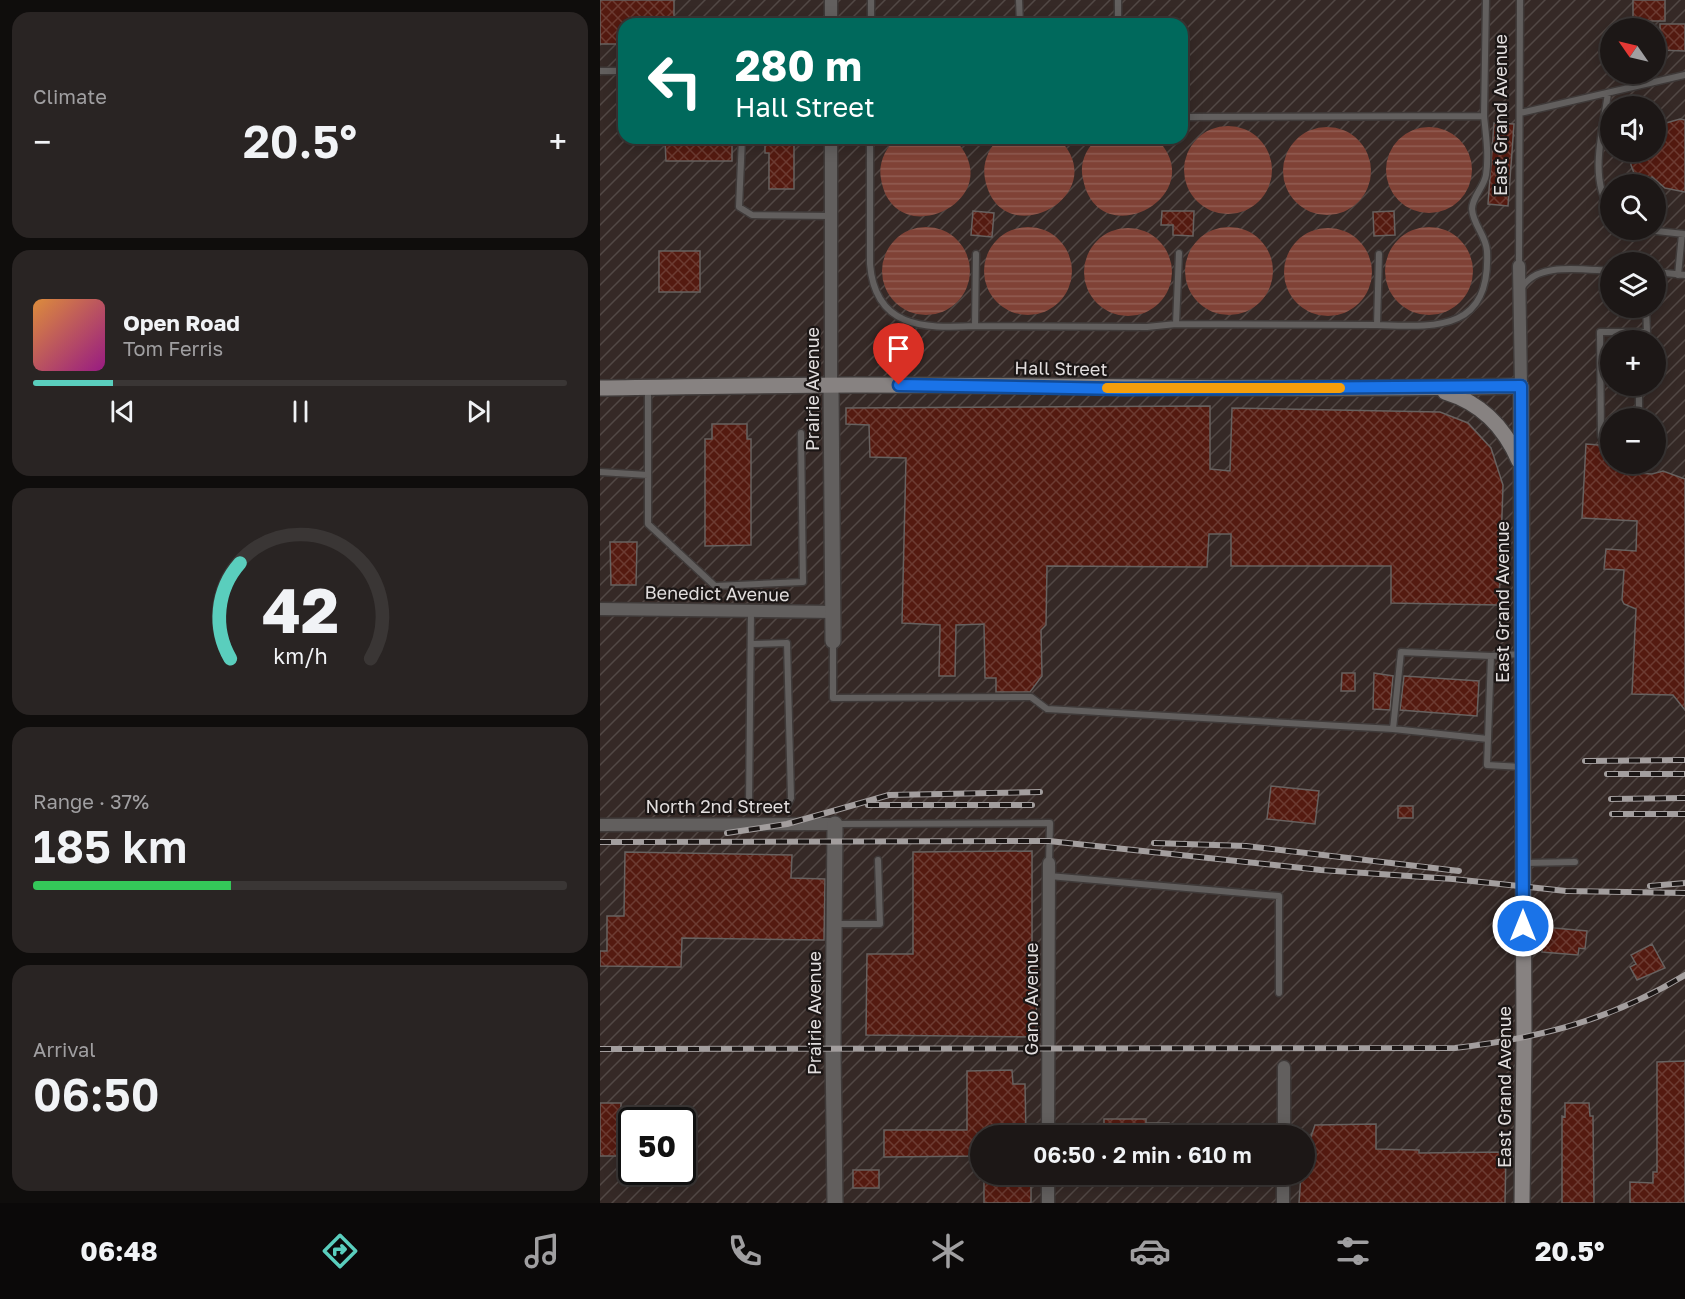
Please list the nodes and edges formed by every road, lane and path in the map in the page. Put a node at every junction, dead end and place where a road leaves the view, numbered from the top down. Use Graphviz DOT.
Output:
graph roads {
  1 [pos="831,0"];
  2 [pos="871,0"];
  3 [pos="1019,0"];
  4 [pos="1118,0"];
  5 [pos="1486,0"];
  6 [pos="1520,0"];
  7 [pos="831,18"];
  8 [pos="870,18"];
  9 [pos="1020,18"];
  10 [pos="1118,18"];
  11 [pos="601,71"];
  12 [pos="618,71"];
  13 [pos="1685,75"];
  14 [pos="1608,93"];
  15 [pos="1520,113"];
  16 [pos="1484,116"];
  17 [pos="1188,117"];
  18 [pos="742,144"];
  19 [pos="831,144"];
  20 [pos="870,144"];
  21 [pos="1600,174"];
  22 [pos="831,216"];
  23 [pos="1666,232"];
  24 [pos="1684,234"];
  25 [pos="1179,253"];
  26 [pos="976,254"];
  27 [pos="1379,254"];
  28 [pos="1519,266"];
  29 [pos="1600,271"];
  30 [pos="1666,273"];
  31 [pos="1682,275"];
  32 [pos="1520,292"];
  33 [pos="1176,324"];
  34 [pos="1377,325"];
  35 [pos="975,326"];
  36 [pos="831,385"];
  37 [pos="1521,386"];
  38 [pos="648,387"];
  39 [pos="600,388"];
  40 [pos="1434,388"];
  41 [pos="801,433"];
  42 [pos="1520,464"];
  43 [pos="600,472"];
  44 [pos="648,475"];
  45 [pos="600,609"];
  46 [pos="751,611"];
  47 [pos="833,612"];
  48 [pos="833,641"];
  49 [pos="752,644"];
  50 [pos="1522,654"];
  51 [pos="1491,656"];
  52 [pos="1393,729"];
  53 [pos="1488,739"];
  54 [pos="1522,767"];
  55 [pos="836,824"];
  56 [pos="600,825"];
  57 [pos="878,860"];
  58 [pos="1524,862"];
  59 [pos="1575,862"];
  60 [pos="1049,869"];
  61 [pos="834,924"];
  62 [pos="1280,993"];
  63 [pos="1284,1067"];
  64 [pos="1048,1125"];
  65 [pos="1284,1125"];
  66 [pos="1048,1185"];
  67 [pos="1283,1185"];
  68 [pos="835,1203"];
  69 [pos="1048,1203"];
  70 [pos="1283,1203"];
  71 [pos="1522,1203"];
  1 -- 7 [label="street"];
  2 -- 8 [label="lane"];
  3 -- 9 [label="lane"];
  4 -- 10 [label="lane"];
  5 -- 16 [label="lane"];
  6 -- 15 [label="lane, East Grand Avenue"];
  11 -- 12 [label="lane"];
  13 -- 14 [label="lane"];
  14 -- 15 [label="lane"];
  14 -- 21 [label="lane"];
  15 -- 28 [label="lane, East Grand Avenue"];
  16 -- 17 [label="lane"];
  16 -- 34 [label="lane"];
  18 -- 22 [label="lane"];
  19 -- 22 [label="street, Prairie Avenue"];
  20 -- 35 [label="lane"];
  22 -- 36 [label="street, Prairie Avenue"];
  23 -- 24 [label="lane"];
  24 -- 31 [label="lane"];
  25 -- 33 [label="lane"];
  26 -- 35 [label="lane"];
  27 -- 34 [label="lane"];
  28 -- 32 [label="street, East Grand Avenue"];
  29 -- 32 [label="lane"];
  30 -- 31 [label="lane"];
  32 -- 37 [label="street, East Grand Avenue"];
  33 -- 34 [label="lane"];
  33 -- 35 [label="lane"];
  36 -- 38 [label="main road, Hall Street"];
  36 -- 40 [label="main road, Hall Street"];
  36 -- 47 [label="street, Prairie Avenue"];
  37 -- 40 [label="main road, Hall Street"];
  37 -- 42 [label="main road, East Grand Avenue"];
  38 -- 39 [label="main road, Hall Street"];
  38 -- 44 [label="lane"];
  40 -- 42 [label="main road"];
  41 -- 44 [label="lane"];
  42 -- 50 [label="main road, East Grand Avenue"];
  43 -- 44 [label="lane"];
  45 -- 46 [label="street, Benedict Avenue"];
  46 -- 47 [label="street, Benedict Avenue"];
  46 -- 49 [label="lane"];
  47 -- 48 [label="street, Prairie Avenue"];
  48 -- 52 [label="lane"];
  49 -- 49 [label="lane"];
  50 -- 51 [label="lane"];
  50 -- 54 [label="main road, East Grand Avenue"];
  51 -- 52 [label="lane"];
  51 -- 53 [label="lane"];
  52 -- 53 [label="lane"];
  53 -- 54 [label="lane"];
  54 -- 58 [label="main road, East Grand Avenue"];
  55 -- 56 [label="street, North 2nd Street"];
  55 -- 60 [label="lane"];
  55 -- 61 [label="street, Prairie Avenue"];
  57 -- 61 [label="lane"];
  58 -- 59 [label="lane"];
  58 -- 71 [label="main road, East Grand Avenue"];
  60 -- 62 [label="lane"];
  60 -- 64 [label="street, Gano Avenue"];
  61 -- 68 [label="street, Prairie Avenue"];
  63 -- 65 [label="street"];
  66 -- 69 [label="street"];
  67 -- 70 [label="street"];
}
